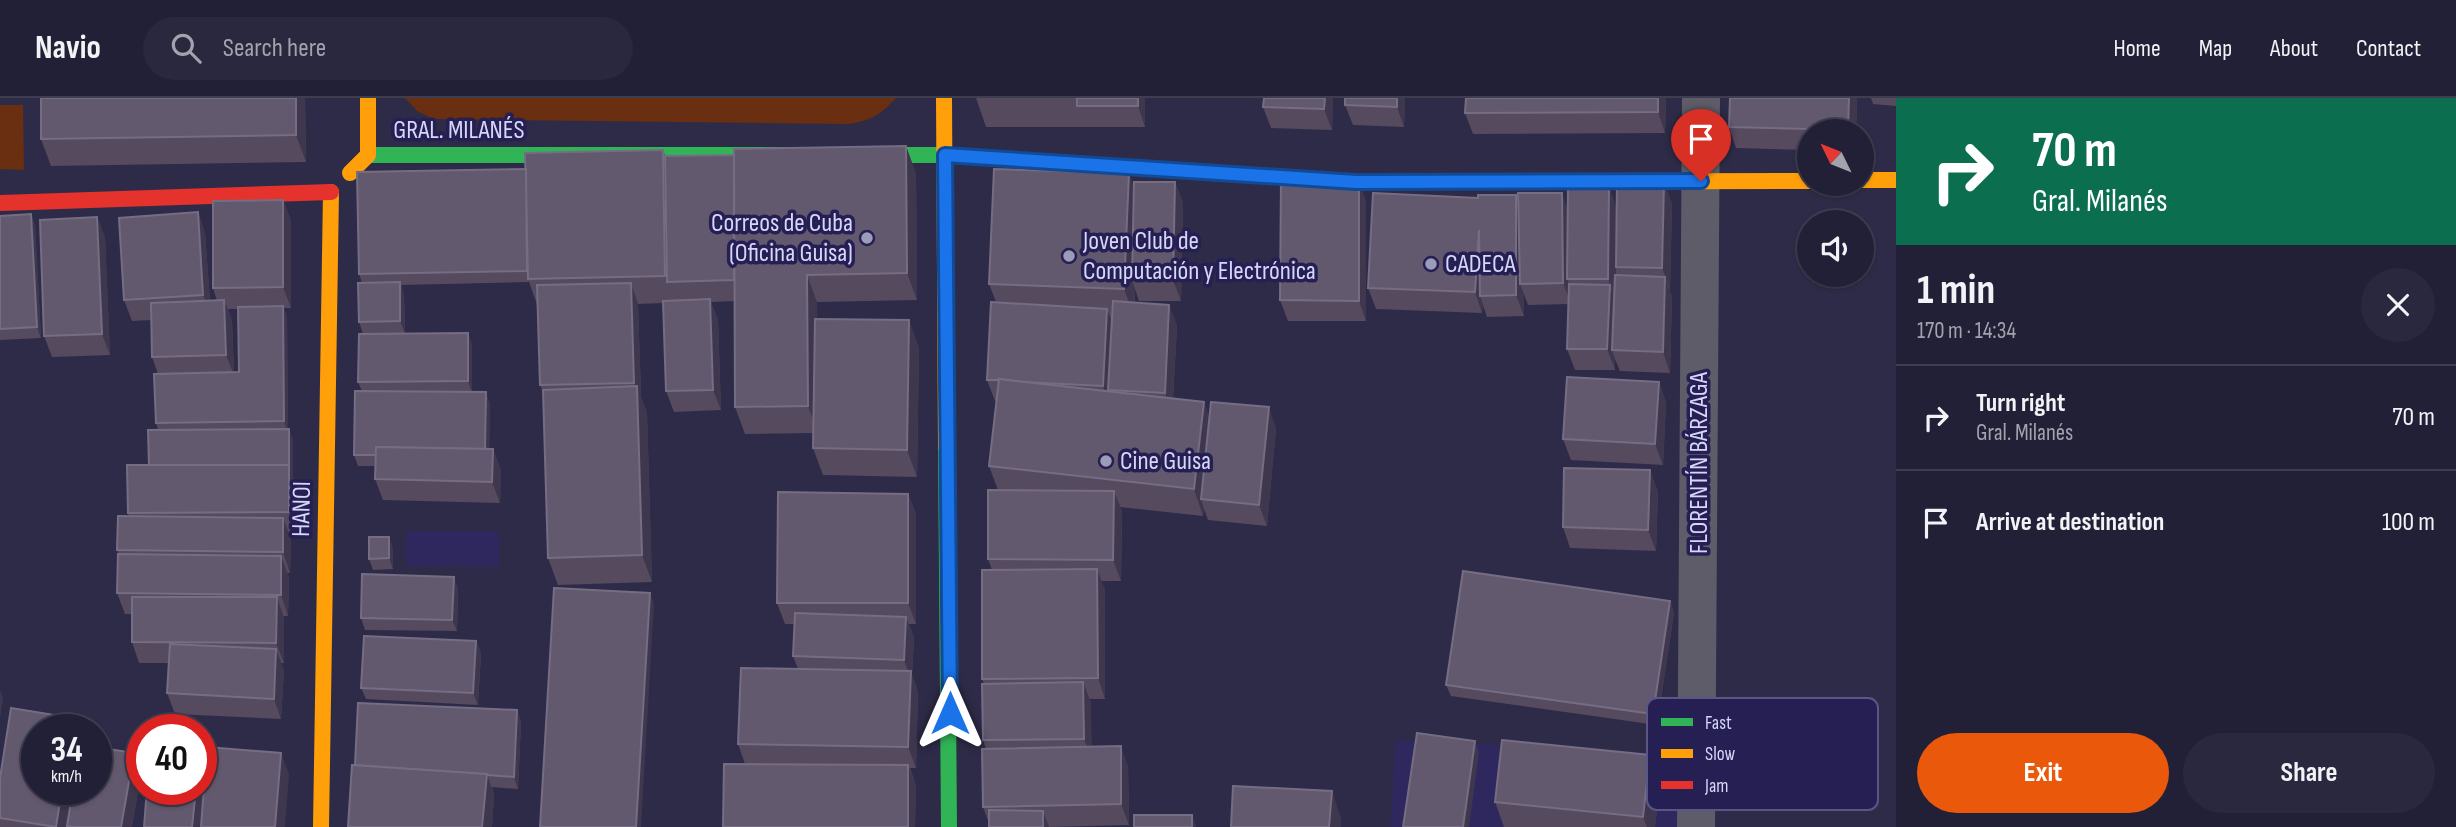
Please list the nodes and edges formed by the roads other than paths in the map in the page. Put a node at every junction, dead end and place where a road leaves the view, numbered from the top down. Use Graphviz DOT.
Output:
graph roads {
  1 [pos="368,98"];
  2 [pos="944,98"];
  3 [pos="1701,98"];
  4 [pos="368,155"];
  5 [pos="806,155"];
  6 [pos="848,155"];
  7 [pos="945,155"];
  8 [pos="1874,180"];
  9 [pos="1896,180"];
  10 [pos="1701,181"];
  11 [pos="1797,181"];
  12 [pos="331,192"];
  13 [pos="0,204"];
  14 [pos="1697,698"];
  15 [pos="321,827"];
  16 [pos="949,827"];
  1 -- 4 [label="street"];
  2 -- 7 [label="street"];
  3 -- 10 [label="street, FLORENTÍN BÁRZAGA"];
  4 -- 5 [label="street, GRAL. MILANÉS"];
  4 -- 12 [label="street"];
  6 -- 7 [label="street"];
  7 -- 10 [label="street"];
  7 -- 16 [label="street"];
  8 -- 9 [label="street"];
  10 -- 11 [label="street"];
  10 -- 14 [label="street, FLORENTÍN BÁRZAGA"];
  12 -- 13 [label="street"];
  12 -- 15 [label="street, HANOI"];
}
